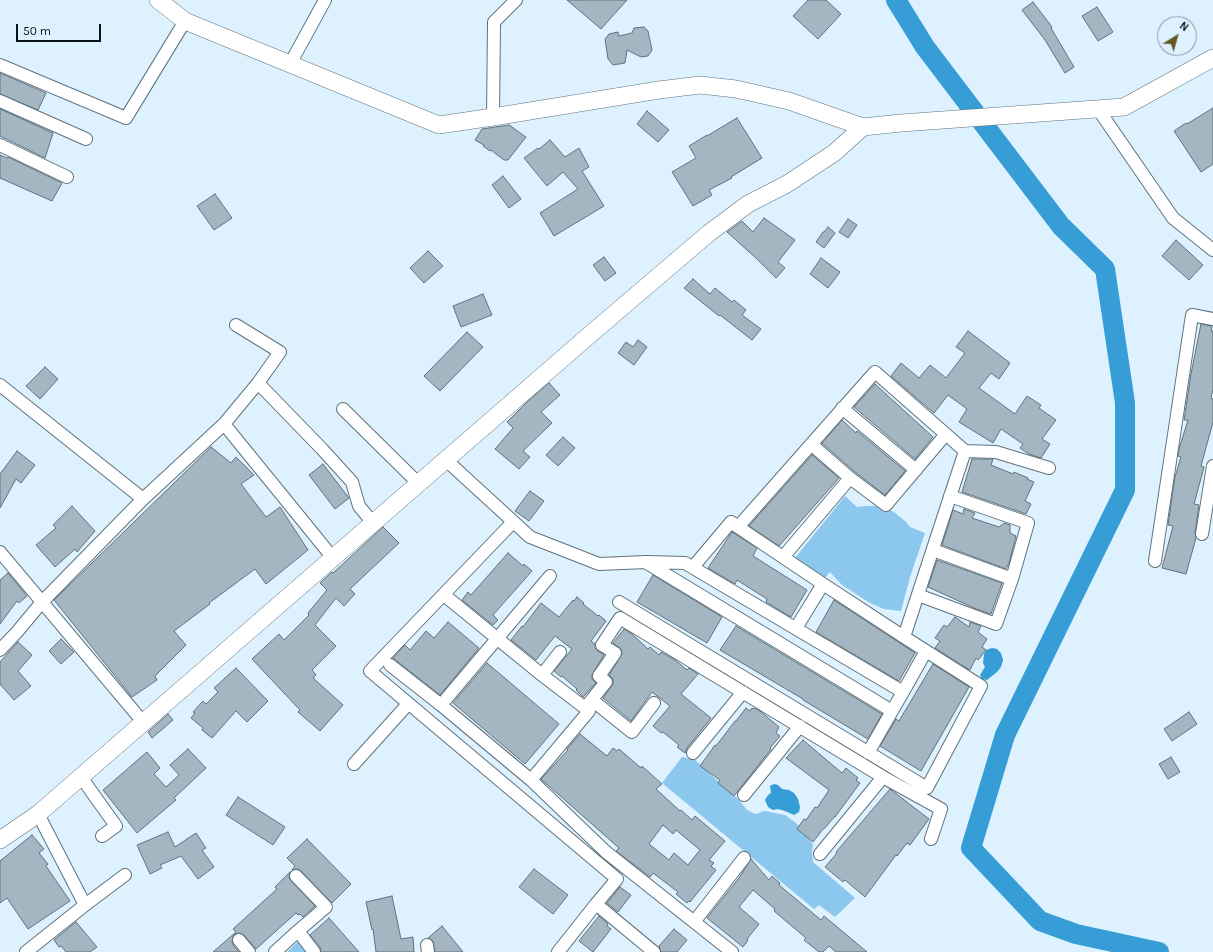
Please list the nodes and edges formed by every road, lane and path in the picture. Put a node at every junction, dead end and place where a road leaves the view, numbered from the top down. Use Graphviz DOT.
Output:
graph roads {
  1 [pos="158,0"];
  2 [pos="325,0"];
  3 [pos="516,0"];
  4 [pos="185,21"];
  5 [pos="1213,58"];
  6 [pos="290,64"];
  7 [pos="0,65"];
  8 [pos="0,101"];
  9 [pos="1098,109"];
  10 [pos="493,117"];
  11 [pos="863,127"];
  12 [pos="86,139"];
  13 [pos="0,145"];
  14 [pos="67,176"];
  15 [pos="1213,250"];
  16 [pos="1213,319"];
  17 [pos="236,324"];
  18 [pos="258,384"];
  19 [pos="0,385"];
  20 [pos="842,408"];
  21 [pos="343,409"];
  22 [pos="224,424"];
  23 [pos="946,434"];
  24 [pos="811,444"];
  25 [pos="965,451"];
  26 [pos="446,460"];
  27 [pos="1213,466"];
  28 [pos="1050,468"];
  29 [pos="916,470"];
  30 [pos="850,478"];
  31 [pos="418,483"];
  32 [pos="950,496"];
  33 [pos="143,499"];
  34 [pos="513,522"];
  35 [pos="373,523"];
  36 [pos="738,527"];
  37 [pos="1202,534"];
  38 [pos="933,550"];
  39 [pos="0,552"];
  40 [pos="783,557"];
  41 [pos="332,558"];
  42 [pos="1155,561"];
  43 [pos="646,562"];
  44 [pos="693,567"];
  45 [pos="550,576"];
  46 [pos="1012,579"];
  47 [pos="823,584"];
  48 [pos="444,595"];
  49 [pos="918,595"];
  50 [pos="42,602"];
  51 [pos="619,602"];
  52 [pos="796,628"];
  53 [pos="904,637"];
  54 [pos="498,638"];
  55 [pos="0,650"];
  56 [pos="560,652"];
  57 [pos="926,652"];
  58 [pos="390,665"];
  59 [pos="542,675"];
  60 [pos="743,692"];
  61 [pos="903,692"];
  62 [pos="654,703"];
  63 [pos="408,704"];
  64 [pos="589,704"];
  65 [pos="441,705"];
  66 [pos="892,711"];
  67 [pos="143,722"];
  68 [pos="800,726"];
  69 [pos="693,752"];
  70 [pos="868,753"];
  71 [pos="354,764"];
  72 [pos="883,776"];
  73 [pos="81,777"];
  74 [pos="531,780"];
  75 [pos="744,795"];
  76 [pos="38,814"];
  77 [pos="102,836"];
  78 [pos="931,839"];
  79 [pos="0,840"];
  80 [pos="820,854"];
  81 [pos="744,858"];
  82 [pos="125,875"];
  83 [pos="296,876"];
  84 [pos="596,904"];
  85 [pos="85,905"];
  86 [pos="694,922"];
  87 [pos="298,931"];
  88 [pos="239,940"];
  89 [pos="26,952"];
  90 [pos="249,952"];
  91 [pos="275,952"];
  92 [pos="314,952"];
  93 [pos="558,952"];
  94 [pos="654,952"];
  95 [pos="732,952"];
  1 -- 4 [label="main road"];
  2 -- 6 [label="street"];
  3 -- 10 [label="street"];
  4 -- 6 [label="main road"];
  4 -- 7 [label="street"];
  5 -- 9 [label="main road"];
  6 -- 10 [label="main road"];
  8 -- 12 [label="street"];
  9 -- 11 [label="main road"];
  9 -- 15 [label="street"];
  10 -- 11 [label="main road"];
  11 -- 26 [label="main road"];
  13 -- 14 [label="street"];
  16 -- 42 [label="street"];
  17 -- 18 [label="street"];
  18 -- 22 [label="street"];
  18 -- 35 [label="street"];
  19 -- 33 [label="street"];
  20 -- 23 [label="street"];
  20 -- 24 [label="street"];
  20 -- 29 [label="street"];
  21 -- 31 [label="street"];
  22 -- 33 [label="street"];
  22 -- 41 [label="street"];
  23 -- 25 [label="street"];
  23 -- 29 [label="street"];
  24 -- 30 [label="street"];
  24 -- 36 [label="street"];
  25 -- 28 [label="street"];
  25 -- 32 [label="street"];
  26 -- 31 [label="main road"];
  26 -- 34 [label="street"];
  27 -- 37 [label="street"];
  29 -- 30 [label="street"];
  30 -- 40 [label="street"];
  31 -- 35 [label="main road"];
  32 -- 38 [label="street"];
  32 -- 46 [label="street"];
  33 -- 50 [label="street"];
  34 -- 43 [label="street"];
  34 -- 48 [label="street"];
  35 -- 41 [label="main road"];
  36 -- 40 [label="street"];
  36 -- 44 [label="street"];
  38 -- 46 [label="street"];
  38 -- 49 [label="street"];
  39 -- 50 [label="street"];
  40 -- 47 [label="street"];
  41 -- 67 [label="main road"];
  43 -- 44 [label="street"];
  43 -- 66 [label="street"];
  44 -- 52 [label="street"];
  45 -- 54 [label="street"];
  46 -- 49 [label="street"];
  47 -- 52 [label="street"];
  47 -- 53 [label="street"];
  48 -- 54 [label="street"];
  48 -- 63 [label="street"];
  49 -- 53 [label="street"];
  50 -- 55 [label="street"];
  50 -- 67 [label="street"];
  51 -- 70 [label="street"];
  52 -- 61 [label="street"];
  53 -- 57 [label="street"];
  54 -- 59 [label="street"];
  54 -- 65 [label="street"];
  56 -- 59 [label="street"];
  57 -- 61 [label="street"];
  57 -- 70 [label="street"];
  58 -- 65 [label="street"];
  59 -- 64 [label="street"];
  60 -- 64 [label="street"];
  60 -- 68 [label="street"];
  60 -- 69 [label="street"];
  61 -- 66 [label="street"];
  62 -- 64 [label="street"];
  63 -- 71 [label="street"];
  63 -- 84 [label="street"];
  64 -- 74 [label="street"];
  65 -- 74 [label="street"];
  66 -- 70 [label="street"];
  67 -- 73 [label="main road"];
  68 -- 72 [label="street"];
  68 -- 75 [label="street"];
  72 -- 78 [label="street"];
  72 -- 80 [label="street"];
  73 -- 76 [label="main road"];
  73 -- 77 [label="street"];
  74 -- 86 [label="street"];
  76 -- 79 [label="main road"];
  76 -- 85 [label="street"];
  81 -- 86 [label="street"];
  82 -- 85 [label="street"];
  83 -- 87 [label="street"];
  84 -- 93 [label="street"];
  84 -- 94 [label="street"];
  85 -- 89 [label="street"];
  86 -- 95 [label="street"];
  87 -- 91 [label="street"];
  87 -- 92 [label="street"];
  88 -- 90 [label="street"];
}
